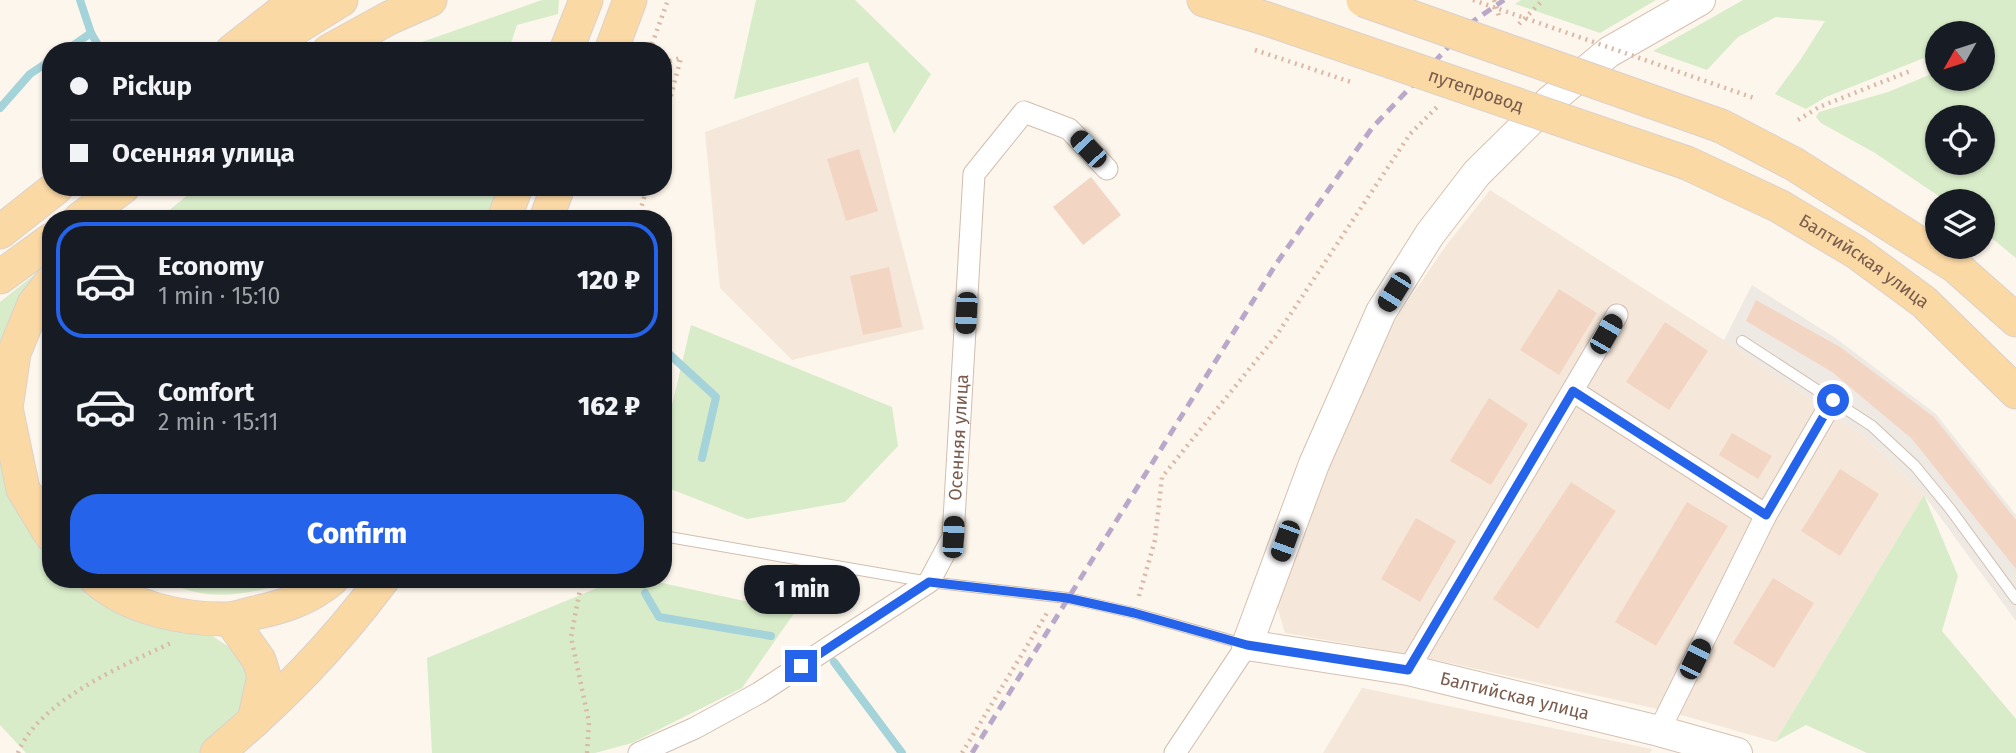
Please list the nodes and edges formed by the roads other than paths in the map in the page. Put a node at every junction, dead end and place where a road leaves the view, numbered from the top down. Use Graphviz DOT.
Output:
graph roads {
  1 [pos="297,0"];
  2 [pos="341,0"];
  3 [pos="430,0"];
  4 [pos="586,0"];
  5 [pos="630,0"];
  6 [pos="1204,0"];
  7 [pos="1363,0"];
  8 [pos="1700,0"];
  9 [pos="243,42"];
  10 [pos="273,42"];
  11 [pos="345,42"];
  12 [pos="570,42"];
  13 [pos="614,42"];
  14 [pos="1687,163"];
  15 [pos="1107,169"];
  16 [pos="46,196"];
  17 [pos="111,196"];
  18 [pos="126,196"];
  19 [pos="92,210"];
  20 [pos="113,210"];
  21 [pos="0,232"];
  22 [pos="42,247"];
  23 [pos="0,277"];
  24 [pos="42,294"];
  25 [pos="1617,315"];
  26 [pos="2016,320"];
  27 [pos="1742,341"];
  28 [pos="1573,391"];
  29 [pos="2016,392"];
  30 [pos="1833,400"];
  31 [pos="1766,515"];
  32 [pos="42,520"];
  33 [pos="672,538"];
  34 [pos="929,582"];
  35 [pos="108,588"];
  36 [pos="322,588"];
  37 [pos="376,588"];
  38 [pos="2016,599"];
  39 [pos="230,619"];
  40 [pos="1247,645"];
  41 [pos="1408,670"];
  42 [pos="254,722"];
  43 [pos="1659,731"];
  44 [pos="1733,752"];
  45 [pos="217,753"];
  46 [pos="639,753"];
  47 [pos="1175,753"];
  1 -- 9 [label="main road"];
  2 -- 10 [label="main road"];
  3 -- 11 [label="main road"];
  4 -- 12 [label="main road"];
  5 -- 13 [label="main road"];
  6 -- 14 [label="main road, путепровод, bridge"];
  7 -- 26 [label="main road, bridge"];
  8 -- 40 [label="street"];
  14 -- 29 [label="main road, Балтийская улица"];
  15 -- 34 [label="street, Осенняя улица"];
  16 -- 21 [label="main road"];
  17 -- 19 [label="main road"];
  18 -- 20 [label="main road"];
  22 -- 23 [label="main road"];
  24 -- 32 [label="main road"];
  25 -- 28 [label="street"];
  27 -- 30 [label="lane"];
  28 -- 31 [label="street"];
  28 -- 41 [label="street"];
  30 -- 31 [label="street"];
  30 -- 38 [label="lane"];
  31 -- 43 [label="street"];
  33 -- 34 [label="lane"];
  34 -- 40 [label="lane"];
  34 -- 46 [label="street, Осенняя улица"];
  35 -- 39 [label="main road"];
  36 -- 39 [label="main road"];
  37 -- 42 [label="main road"];
  39 -- 42 [label="main road"];
  40 -- 41 [label="street, Балтийская улица"];
  40 -- 47 [label="street"];
  41 -- 43 [label="street, Балтийская улица"];
  42 -- 45 [label="main road"];
  43 -- 44 [label="street, Балтийская улица"];
}
